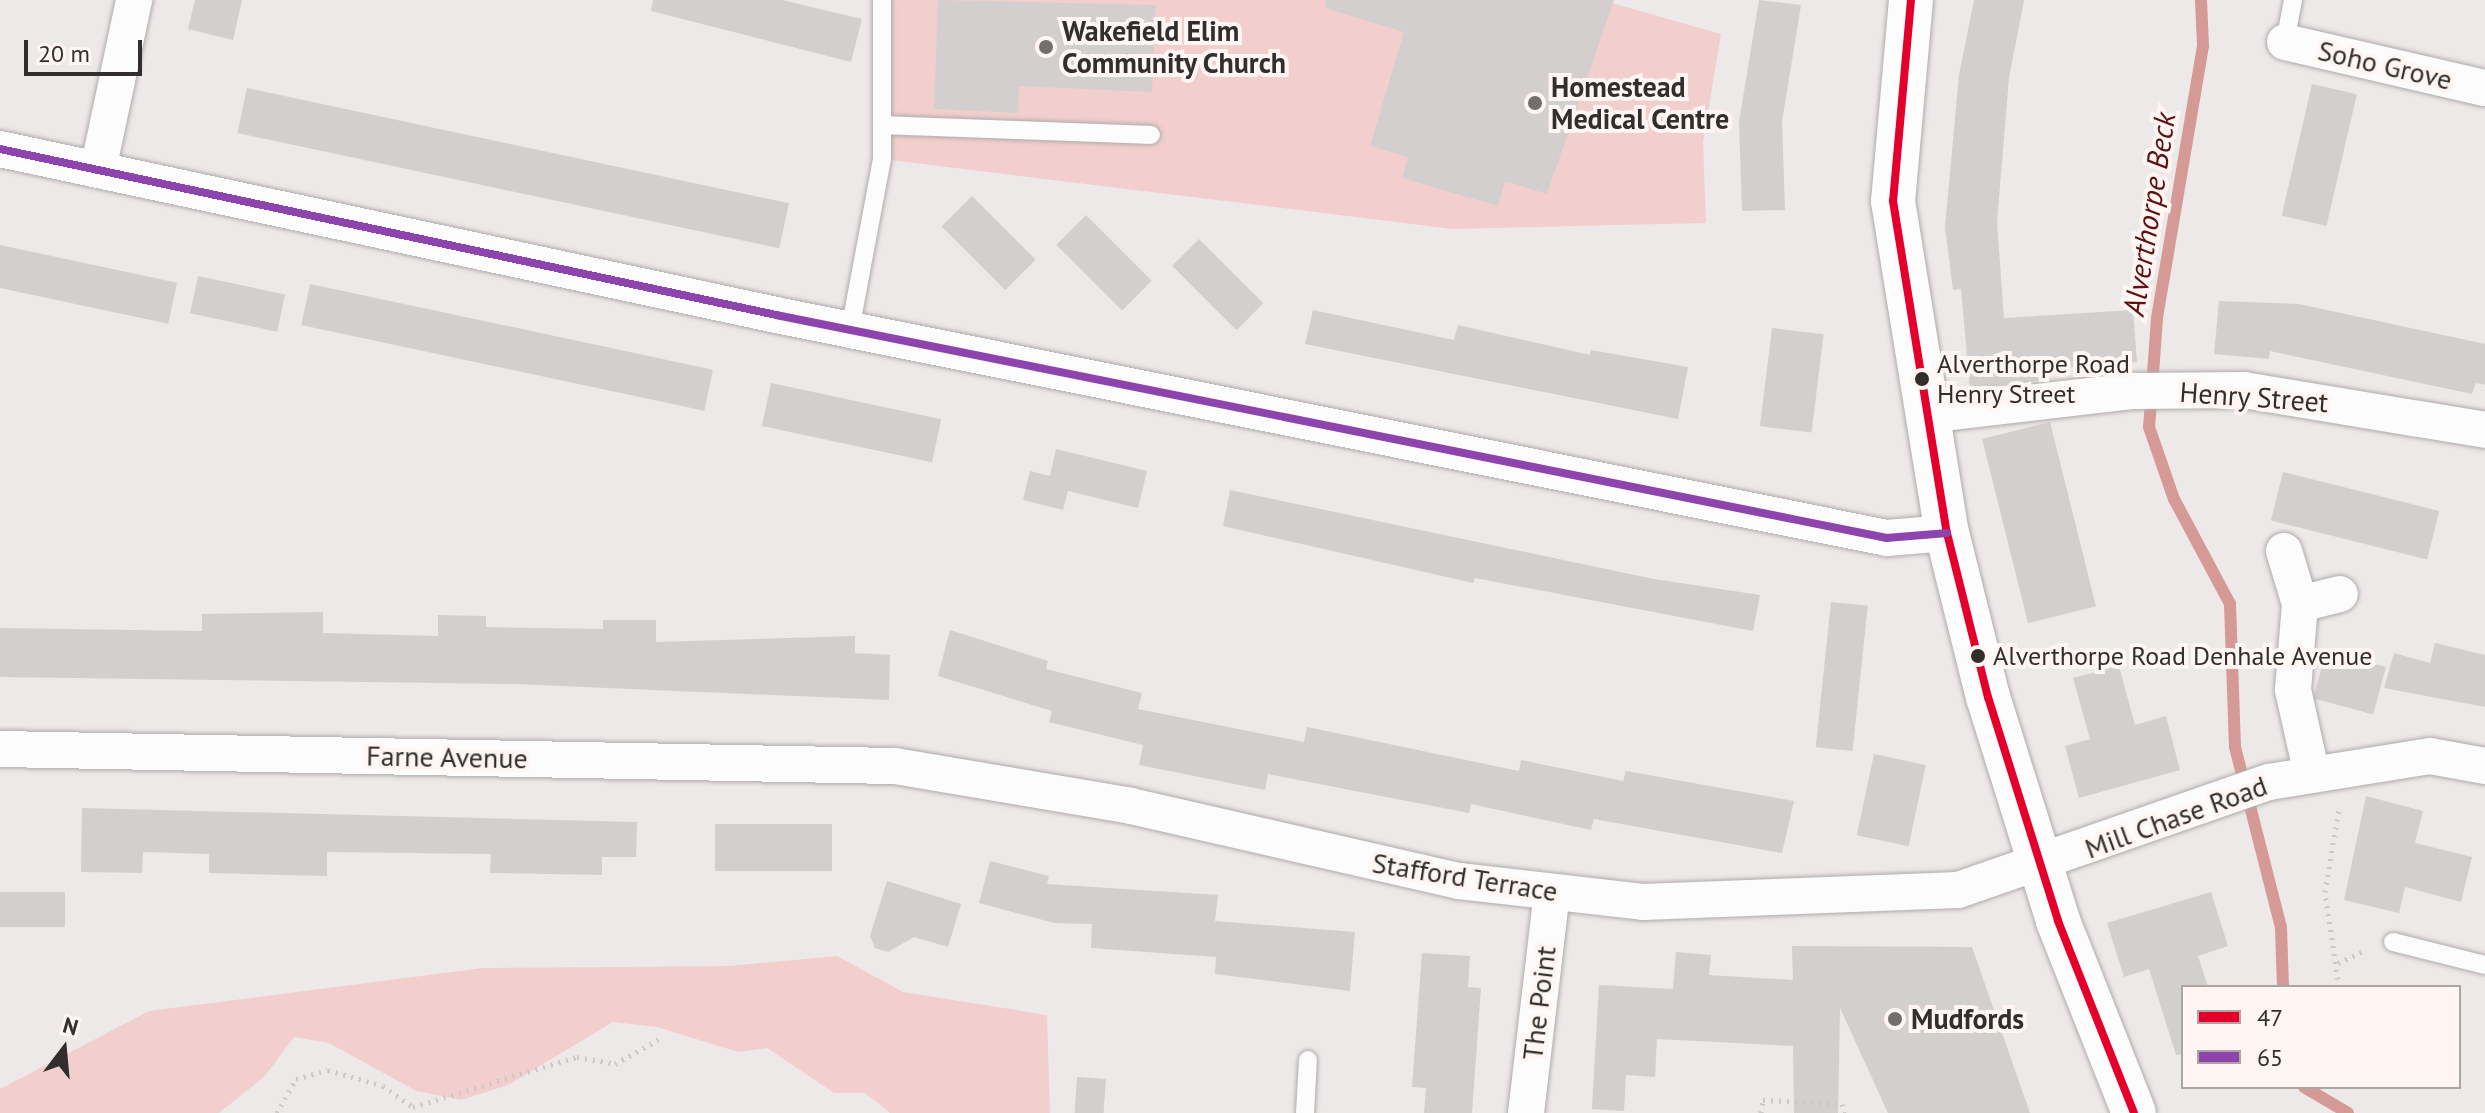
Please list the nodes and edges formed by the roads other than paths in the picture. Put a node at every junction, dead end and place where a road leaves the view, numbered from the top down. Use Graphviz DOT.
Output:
graph roads {
  1 [pos="134,0"];
  2 [pos="882,0"];
  3 [pos="1911,0"];
  4 [pos="2293,0"];
  5 [pos="2285,42"];
  6 [pos="2485,88"];
  7 [pos="882,125"];
  8 [pos="1151,135"];
  9 [pos="0,149"];
  10 [pos="98,170"];
  11 [pos="850,330"];
  12 [pos="1925,415"];
  13 [pos="2485,430"];
  14 [pos="1947,533"];
  15 [pos="2284,551"];
  16 [pos="2340,594"];
  17 [pos="2300,604"];
  18 [pos="0,749"];
  19 [pos="895,766"];
  20 [pos="2485,766"];
  21 [pos="2312,775"];
  22 [pos="2041,866"];
  23 [pos="1552,893"];
  24 [pos="2393,942"];
  25 [pos="2485,965"];
  26 [pos="1308,1060"];
  27 [pos="1305,1113"];
  28 [pos="1526,1113"];
  29 [pos="2134,1113"];
  1 -- 10 [label="street"];
  2 -- 7 [label="lane"];
  3 -- 12 [label="street"];
  4 -- 5 [label="lane"];
  5 -- 6 [label="street, Soho Grove"];
  7 -- 8 [label="lane"];
  7 -- 11 [label="lane"];
  9 -- 10 [label="street"];
  10 -- 11 [label="street"];
  11 -- 14 [label="street"];
  12 -- 13 [label="street, Henry Street"];
  12 -- 14 [label="street"];
  14 -- 22 [label="street"];
  15 -- 17 [label="street"];
  16 -- 17 [label="street"];
  17 -- 21 [label="street"];
  18 -- 19 [label="street, Farne Avenue"];
  19 -- 23 [label="street, Stafford Terrace"];
  20 -- 21 [label="street, Mill Chase Road"];
  21 -- 22 [label="street, Mill Chase Road"];
  22 -- 23 [label="street, Stafford Terrace"];
  22 -- 29 [label="street"];
  23 -- 28 [label="street, The Point"];
  24 -- 25 [label="lane"];
  26 -- 27 [label="lane"];
}
